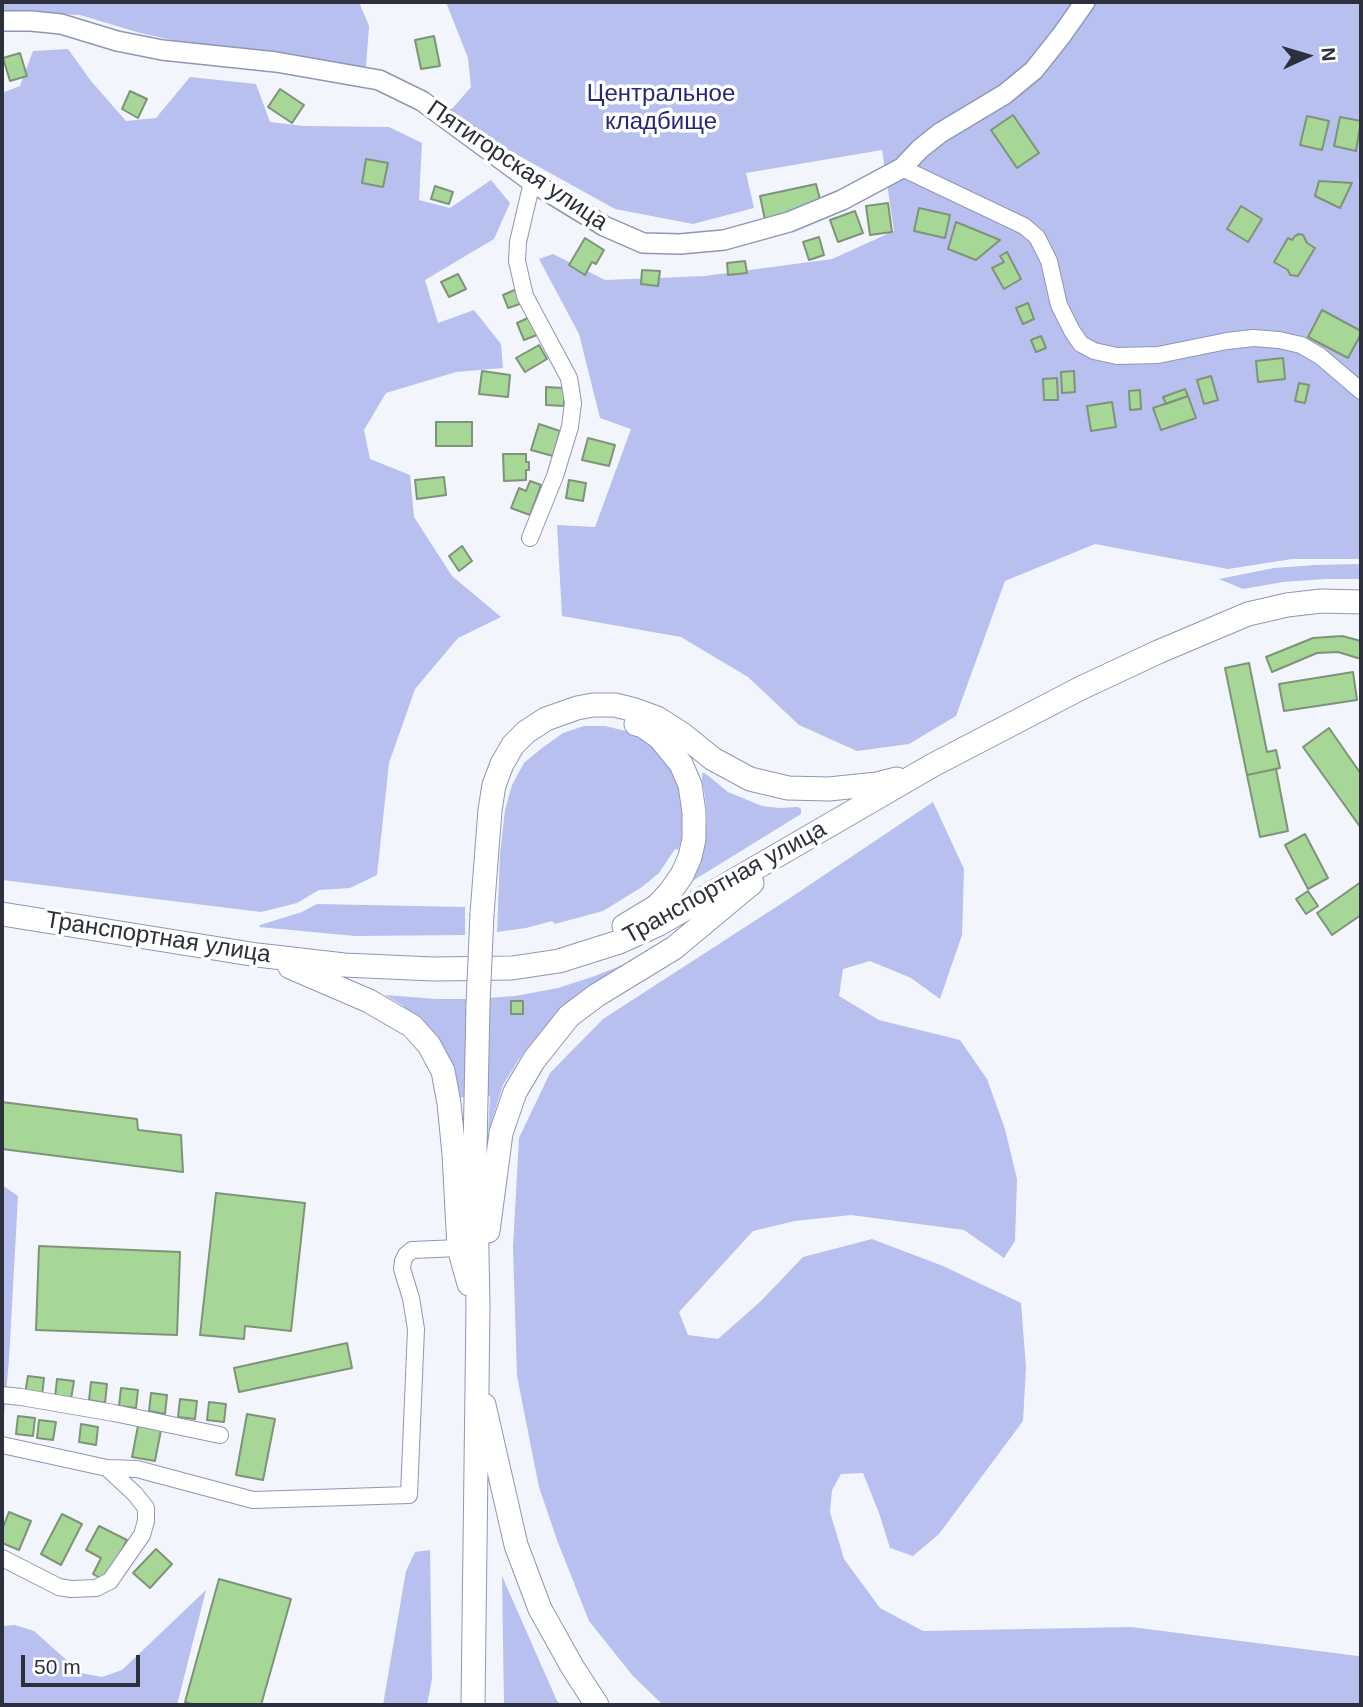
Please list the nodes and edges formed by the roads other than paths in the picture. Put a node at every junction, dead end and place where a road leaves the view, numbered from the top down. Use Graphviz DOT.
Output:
graph roads {
  1 [pos="1085,2"];
  2 [pos="2,21"];
  3 [pos="902,168"];
  4 [pos="532,182"];
  5 [pos="1361,391"];
  6 [pos="530,538"];
  7 [pos="1361,602"];
  8 [pos="546,719"];
  9 [pos="917,774"];
  10 [pos="802,842"];
  11 [pos="2,914"];
  12 [pos="257,955"];
  13 [pos="559,961"];
  14 [pos="459,1248"];
  15 [pos="478,1307"];
  16 [pos="476,1375"];
  17 [pos="2,1395"];
  18 [pos="220,1435"];
  19 [pos="2,1445"];
  20 [pos="107,1468"];
  21 [pos="2,1558"];
  22 [pos="473,1705"];
  23 [pos="597,1705"];
  1 -- 3 [label="street, Пятигорская улица"];
  2 -- 4 [label="street, Пятигорская улица"];
  3 -- 4 [label="street, Пятигорская улица"];
  3 -- 5 [label="street"];
  4 -- 6 [label="street"];
  7 -- 9 [label="main road, Транспортная улица"];
  8 -- 9 [label="main road"];
  8 -- 13 [label="main road"];
  8 -- 15 [label="main road, bridge"];
  9 -- 10 [label="main road, Транспортная улица"];
  10 -- 13 [label="main road, Транспортная улица"];
  10 -- 15 [label="main road"];
  11 -- 12 [label="main road, Транспортная улица"];
  12 -- 13 [label="main road, Транспортная улица"];
  12 -- 14 [label="main road"];
  14 -- 15 [label="main road"];
  14 -- 20 [label="street"];
  15 -- 16 [label="main road"];
  16 -- 22 [label="main road"];
  16 -- 23 [label="main road"];
  17 -- 18 [label="street"];
  19 -- 20 [label="street"];
  20 -- 21 [label="street"];
}
